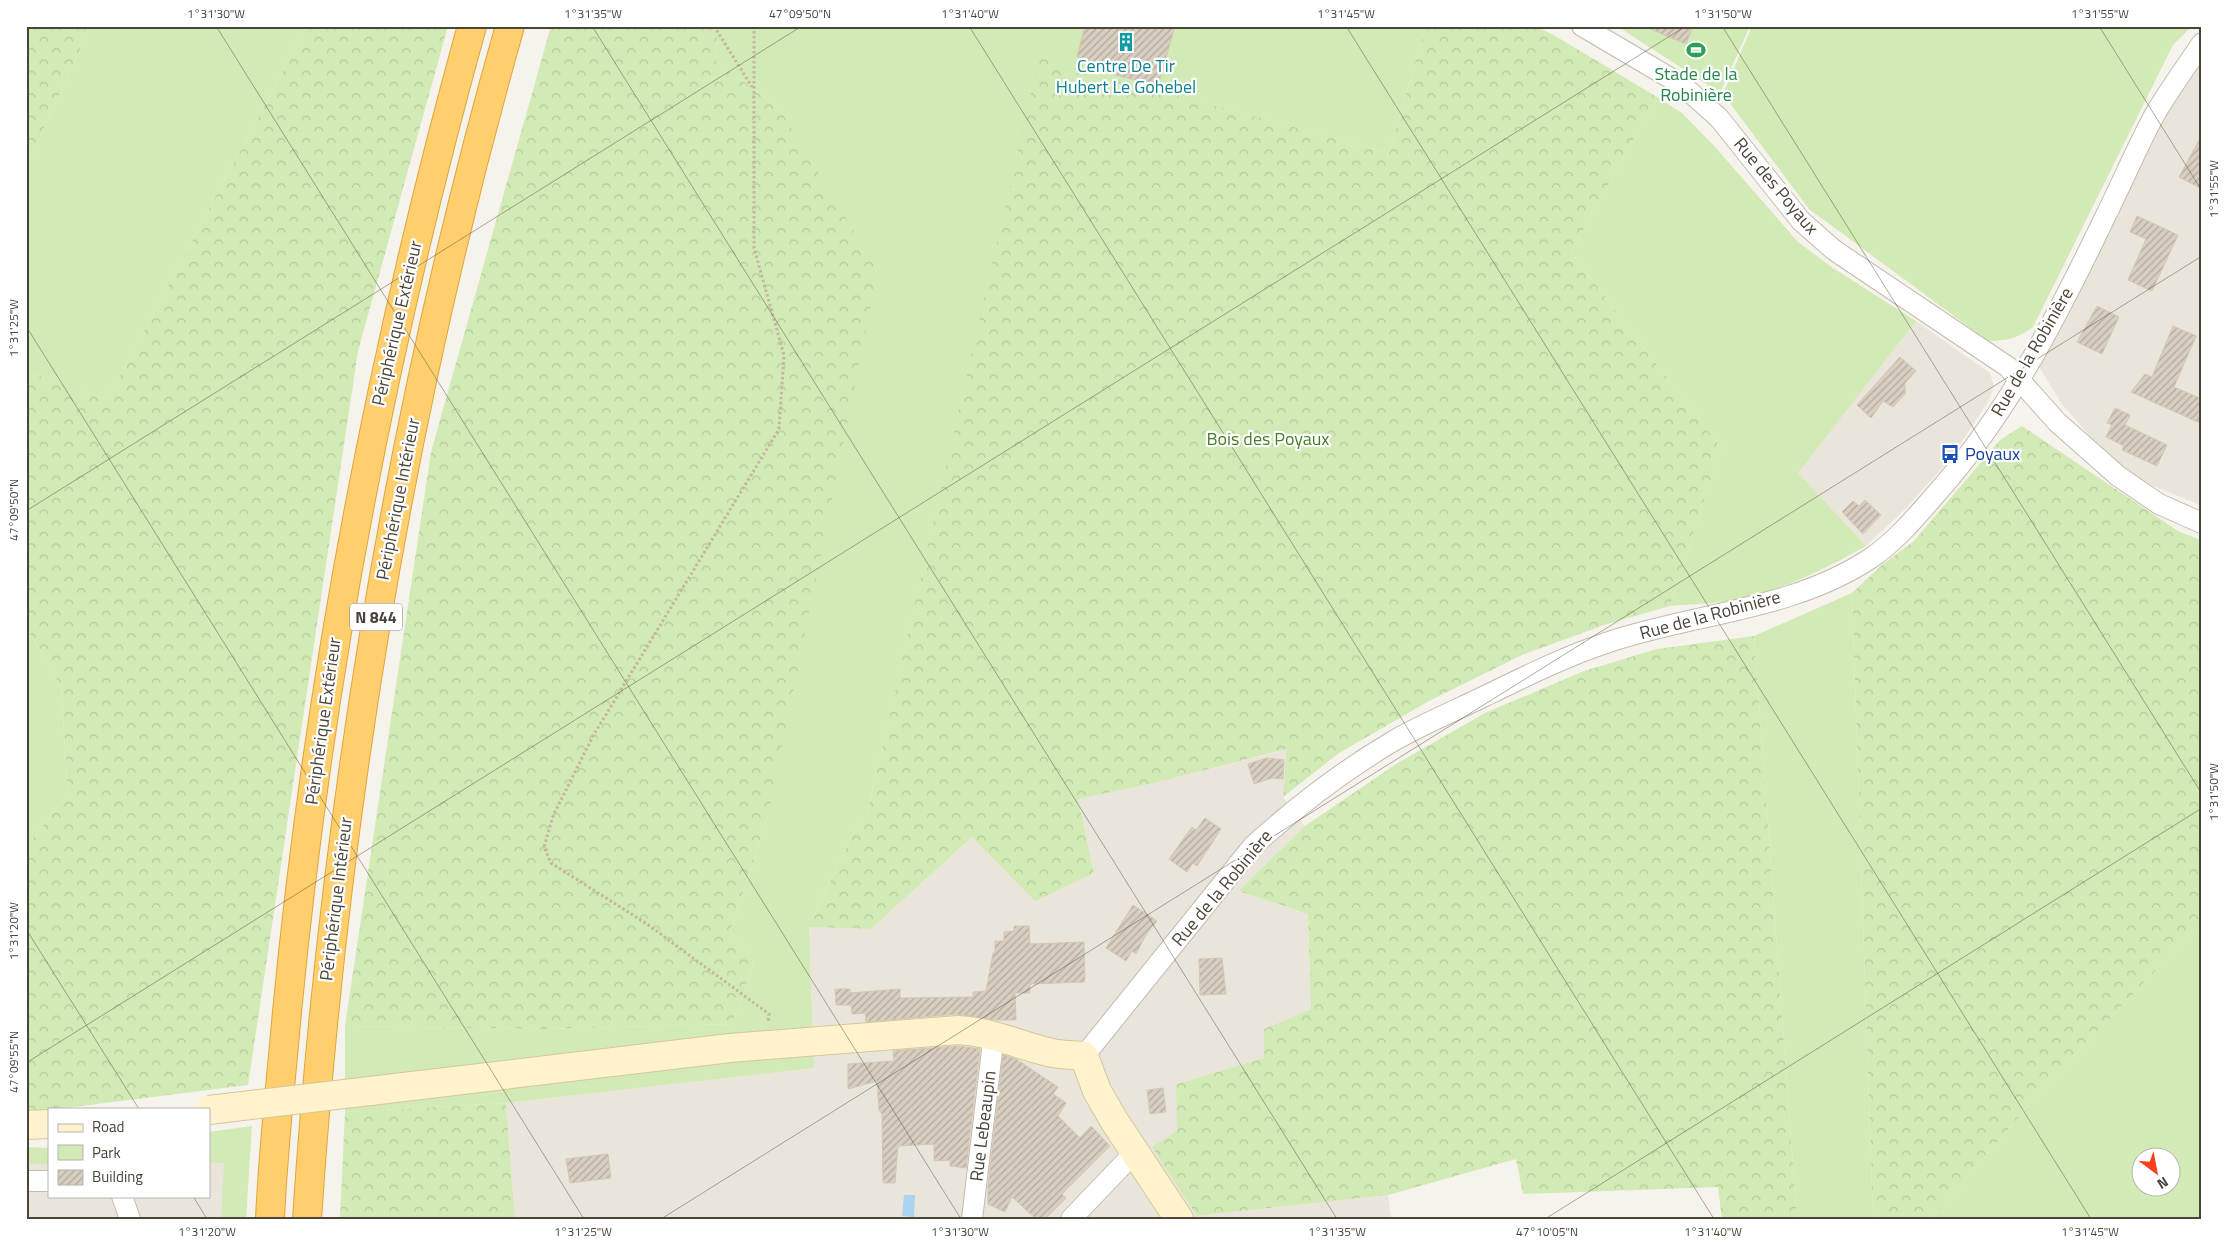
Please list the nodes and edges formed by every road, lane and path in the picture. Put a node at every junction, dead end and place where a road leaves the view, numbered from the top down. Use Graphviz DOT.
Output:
graph roads {
  1 [pos="472,26"];
  2 [pos="510,26"];
  3 [pos="714,26"];
  4 [pos="754,26"];
  5 [pos="1582,26"];
  6 [pos="2202,43"];
  7 [pos="753,88"];
  8 [pos="2021,379"];
  9 [pos="2202,523"];
  10 [pos="994,1034"];
  11 [pos="767,1044"];
  12 [pos="1084,1056"];
  13 [pos="210,1110"];
  14 [pos="48,1124"];
  15 [pos="26,1125"];
  16 [pos="1136,1151"];
  17 [pos="48,1181"];
  18 [pos="26,1182"];
  19 [pos="123,1198"];
  20 [pos="130,1219"];
  21 [pos="270,1219"];
  22 [pos="307,1219"];
  23 [pos="972,1219"];
  24 [pos="1071,1219"];
  25 [pos="1179,1219"];
  1 -- 21 [label="highway, Périphérique Extérieur / N 844"];
  2 -- 22 [label="highway, Périphérique Intérieur / N 844"];
  3 -- 7 [label="path"];
  4 -- 7 [label="path"];
  5 -- 8 [label="street, Rue des Poyaux"];
  6 -- 8 [label="street, Rue de la Robinière"];
  7 -- 11 [label="path"];
  8 -- 9 [label="street, Rue des Poyaux"];
  8 -- 12 [label="street, Rue de la Robinière"];
  10 -- 11 [label="street"];
  10 -- 12 [label="street"];
  10 -- 23 [label="street, Rue Lebeaupin"];
  11 -- 13 [label="street, bridge"];
  12 -- 16 [label="street"];
  14 -- 15 [label="street"];
  16 -- 24 [label="street"];
  16 -- 25 [label="street"];
  17 -- 18 [label="street"];
  19 -- 20 [label="street"];
}
